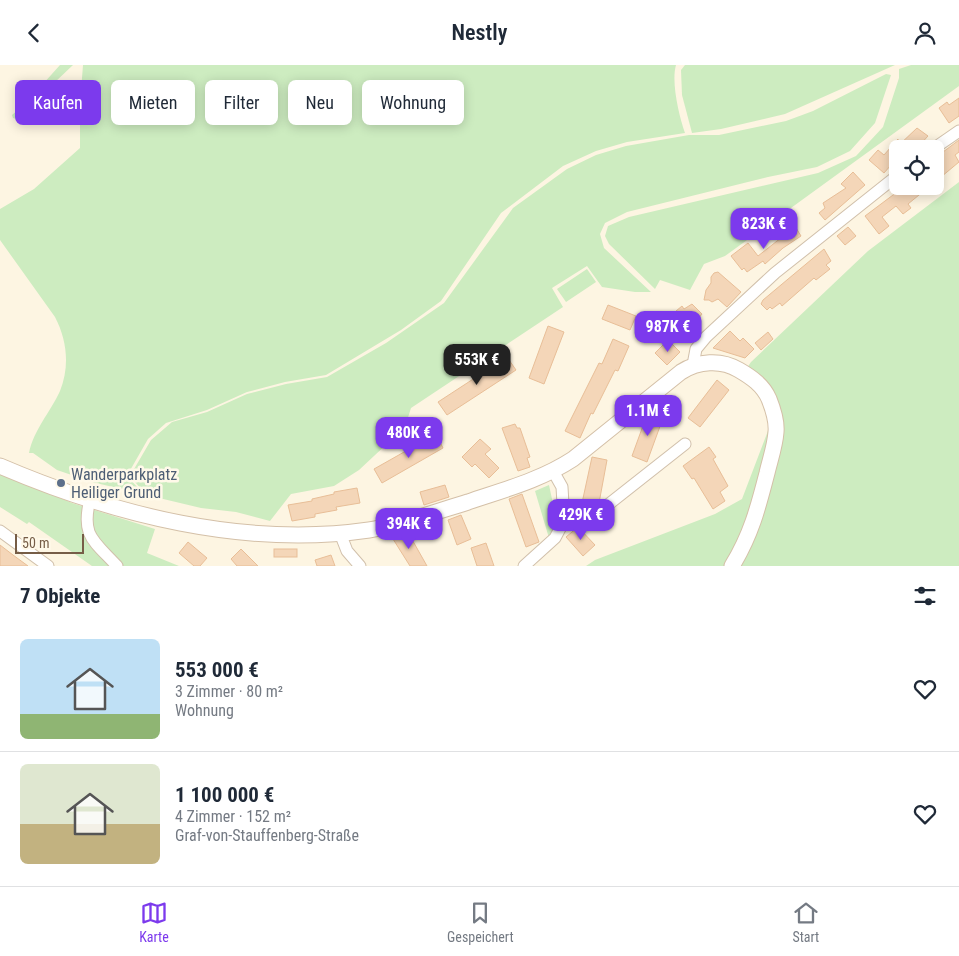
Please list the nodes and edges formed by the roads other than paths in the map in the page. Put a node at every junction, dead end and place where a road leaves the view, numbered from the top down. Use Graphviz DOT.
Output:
graph roads {
  1 [pos="959,131"];
  2 [pos="944,141"];
  3 [pos="889,182"];
  4 [pos="693,365"];
  5 [pos="685,445"];
  6 [pos="0,466"];
  7 [pos="553,471"];
  8 [pos="90,499"];
  9 [pos="564,521"];
  10 [pos="0,531"];
  11 [pos="340,533"];
  12 [pos="48,566"];
  13 [pos="117,566"];
  14 [pos="360,566"];
  15 [pos="524,566"];
  16 [pos="732,566"];
  1 -- 2 [label="street"];
  3 -- 4 [label="street"];
  4 -- 7 [label="street"];
  4 -- 16 [label="street"];
  5 -- 9 [label="street"];
  6 -- 8 [label="street"];
  7 -- 9 [label="street"];
  7 -- 11 [label="street"];
  8 -- 11 [label="street"];
  8 -- 13 [label="street"];
  9 -- 15 [label="street"];
  10 -- 12 [label="street"];
  11 -- 14 [label="street"];
}
